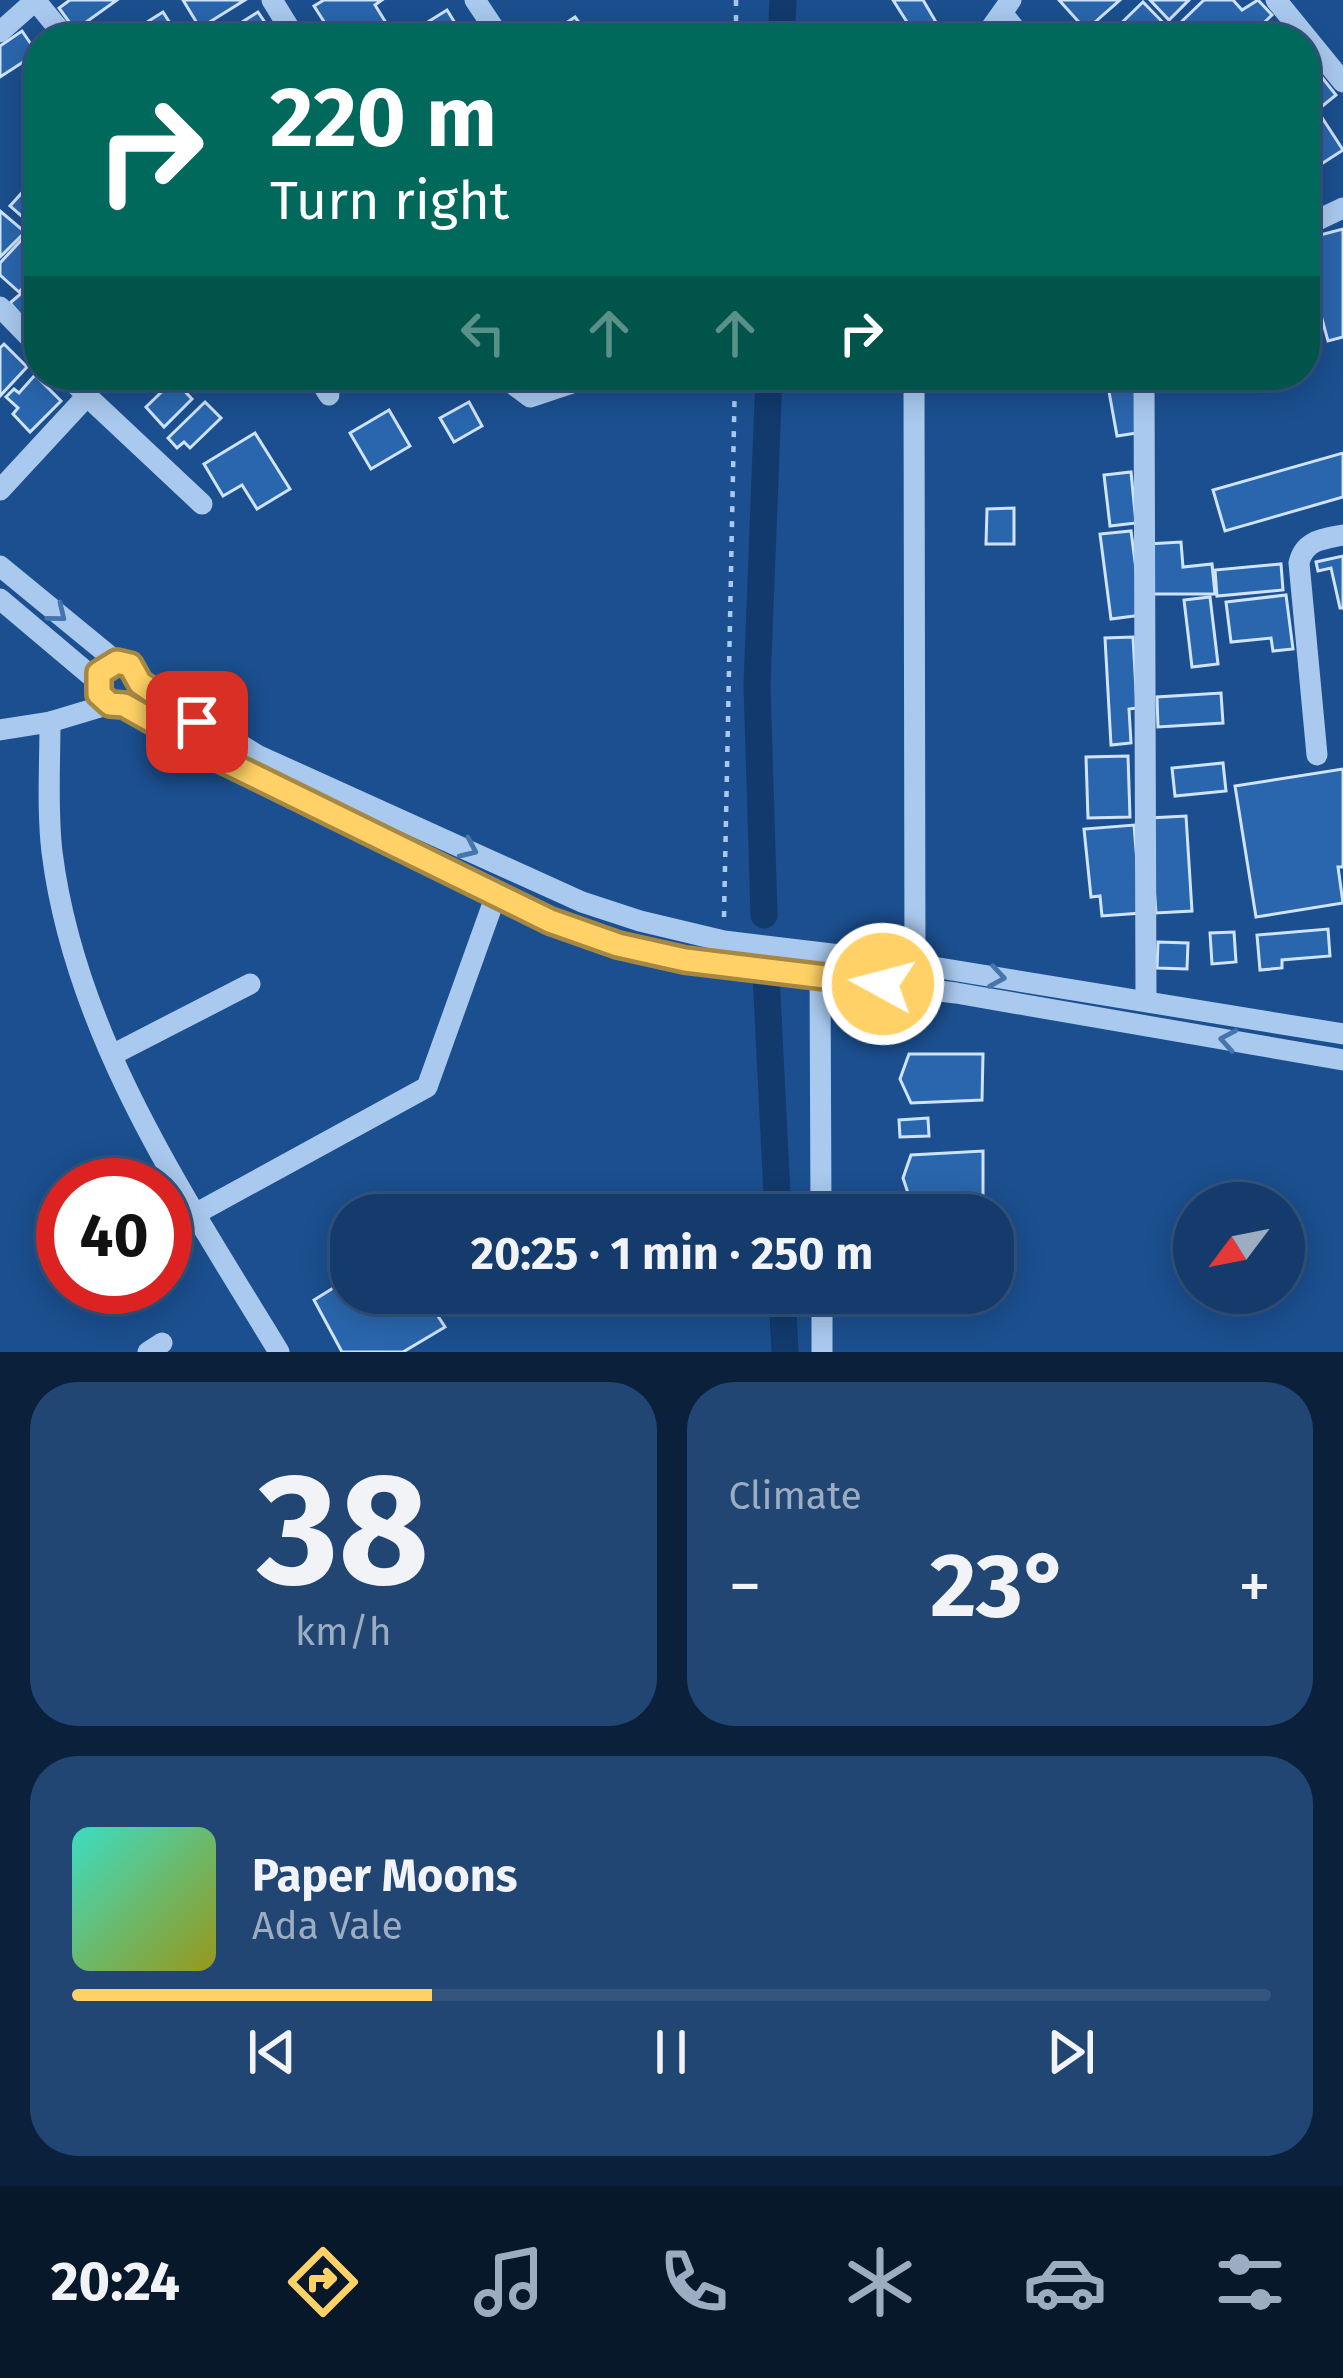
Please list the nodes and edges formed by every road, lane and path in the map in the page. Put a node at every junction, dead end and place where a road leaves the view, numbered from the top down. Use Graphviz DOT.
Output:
graph roads {
  1 [pos="36,0"];
  2 [pos="1276,0"];
  3 [pos="55,24"];
  4 [pos="1296,24"];
  5 [pos="0,32"];
  6 [pos="1320,54"];
  7 [pos="1343,82"];
  8 [pos="0,307"];
  9 [pos="24,332"];
  10 [pos="81,390"];
  11 [pos="521,390"];
  12 [pos="551,390"];
  13 [pos="735,390"];
  14 [pos="914,390"];
  15 [pos="1144,390"];
  16 [pos="87,396"];
  17 [pos="0,490"];
  18 [pos="202,503"];
  19 [pos="1343,535"];
  20 [pos="0,566"];
  21 [pos="25,587"];
  22 [pos="5,603"];
  23 [pos="117,662"];
  24 [pos="96,680"];
  25 [pos="140,683"];
  26 [pos="117,704"];
  27 [pos="50,722"];
  28 [pos="0,730"];
  29 [pos="1317,755"];
  30 [pos="254,764"];
  31 [pos="496,895"];
  32 [pos="733,942"];
  33 [pos="812,960"];
  34 [pos="915,964"];
  35 [pos="250,984"];
  36 [pos="914,988"];
  37 [pos="1147,1001"];
  38 [pos="1343,1034"];
  39 [pos="112,1055"];
  40 [pos="1343,1060"];
  41 [pos="820,1194"];
  42 [pos="196,1214"];
  43 [pos="822,1314"];
  44 [pos="279,1352"];
  45 [pos="822,1352"];
  1 -- 3 [label="street"];
  1 -- 5 [label="street"];
  2 -- 4 [label="street"];
  6 -- 7 [label="street"];
  8 -- 9 [label="street"];
  10 -- 16 [label="street"];
  11 -- 12 [label="street"];
  13 -- 32 [label="path"];
  14 -- 34 [label="street"];
  15 -- 37 [label="street"];
  16 -- 17 [label="street"];
  16 -- 18 [label="street"];
  19 -- 29 [label="street"];
  20 -- 21 [label="street"];
  21 -- 22 [label="street"];
  21 -- 23 [label="street, one-way"];
  22 -- 24 [label="street"];
  23 -- 24 [label="street"];
  23 -- 25 [label="street"];
  24 -- 26 [label="street"];
  25 -- 26 [label="street"];
  25 -- 30 [label="street"];
  26 -- 27 [label="street"];
  26 -- 30 [label="street"];
  27 -- 28 [label="street"];
  27 -- 39 [label="street"];
  30 -- 31 [label="street"];
  30 -- 32 [label="street, one-way"];
  31 -- 33 [label="street"];
  31 -- 42 [label="street"];
  32 -- 33 [label="street"];
  33 -- 34 [label="street"];
  33 -- 36 [label="street"];
  33 -- 41 [label="street"];
  34 -- 36 [label="street"];
  34 -- 37 [label="street, one-way"];
  35 -- 39 [label="street"];
  40 -- 36 [label="street, one-way"];
  37 -- 38 [label="street"];
  39 -- 42 [label="street"];
  42 -- 44 [label="street"];
  43 -- 45 [label="street"];
}
